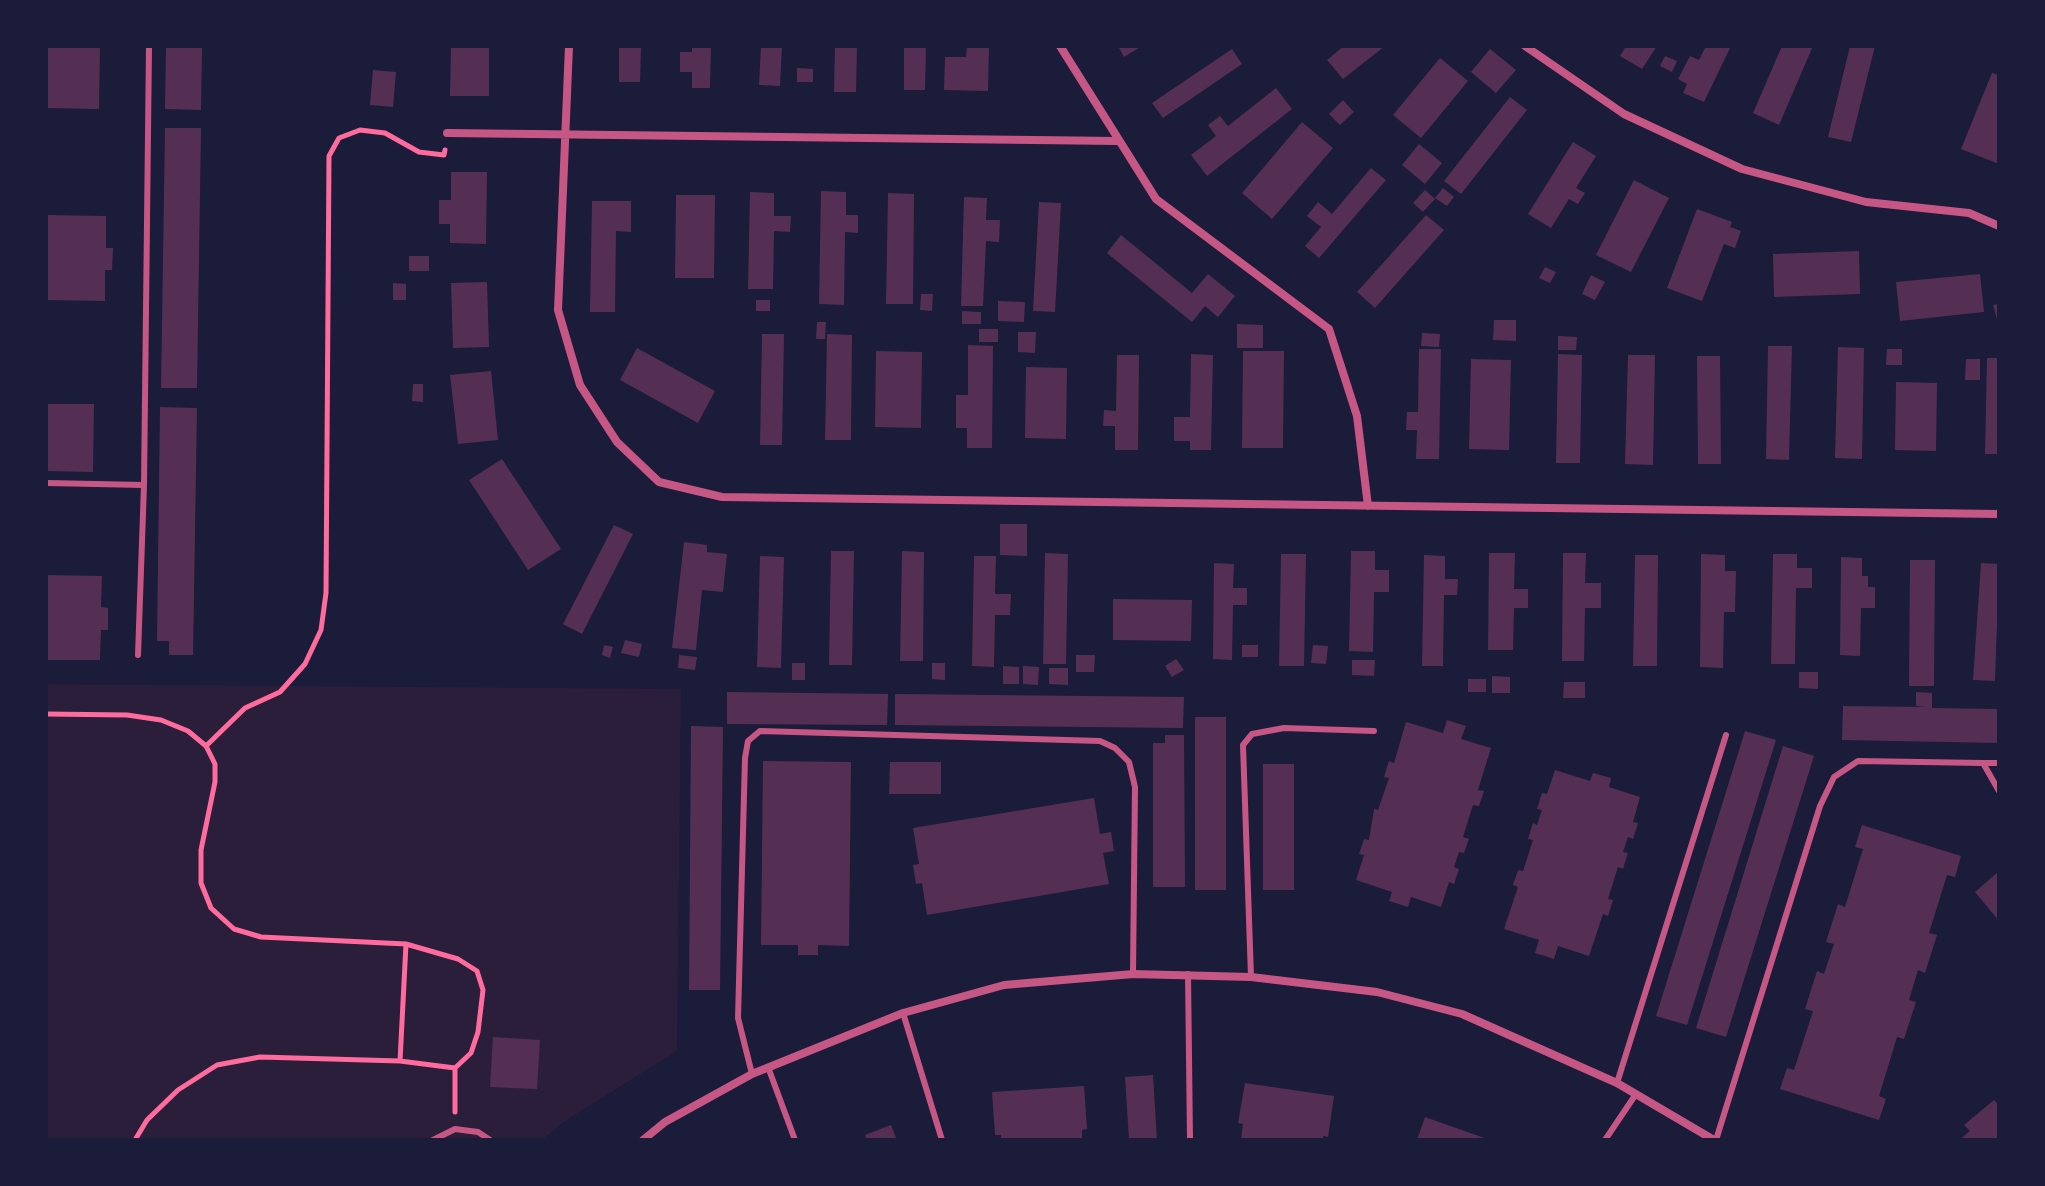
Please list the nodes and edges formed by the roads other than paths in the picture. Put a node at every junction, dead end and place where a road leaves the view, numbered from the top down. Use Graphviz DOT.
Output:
graph roads {
  1 [pos="149,46"];
  2 [pos="569,46"];
  3 [pos="1060,46"];
  4 [pos="1525,46"];
  5 [pos="447,133"];
  6 [pos="565,136"];
  7 [pos="1117,141"];
  8 [pos="1999,226"];
  9 [pos="46,483"];
  10 [pos="144,485"];
  11 [pos="1368,506"];
  12 [pos="1999,514"];
  13 [pos="138,655"];
  14 [pos="1374,731"];
  15 [pos="1726,735"];
  16 [pos="1983,763"];
  17 [pos="1999,763"];
  18 [pos="1999,791"];
  19 [pos="1133,974"];
  20 [pos="1188,974"];
  21 [pos="1251,977"];
  22 [pos="903,1013"];
  23 [pos="768,1067"];
  24 [pos="752,1074"];
  25 [pos="1617,1083"];
  26 [pos="1636,1094"];
  27 [pos="433,1140"];
  28 [pos="490,1140"];
  29 [pos="643,1140"];
  30 [pos="795,1140"];
  31 [pos="942,1140"];
  32 [pos="1190,1140"];
  33 [pos="1605,1140"];
  34 [pos="1715,1140"];
  1 -- 10 [label="lane"];
  2 -- 6 [label="street"];
  3 -- 7 [label="street"];
  4 -- 8 [label="street"];
  5 -- 6 [label="street"];
  6 -- 7 [label="street"];
  6 -- 11 [label="street"];
  7 -- 11 [label="street"];
  9 -- 10 [label="lane"];
  10 -- 13 [label="lane"];
  11 -- 12 [label="street"];
  14 -- 21 [label="lane"];
  15 -- 25 [label="lane"];
  16 -- 17 [label="lane"];
  16 -- 18 [label="lane"];
  16 -- 34 [label="lane"];
  19 -- 20 [label="street"];
  19 -- 22 [label="street"];
  19 -- 24 [label="lane"];
  20 -- 21 [label="street"];
  20 -- 32 [label="lane"];
  21 -- 25 [label="street"];
  22 -- 23 [label="street"];
  22 -- 31 [label="lane"];
  23 -- 24 [label="street"];
  23 -- 30 [label="lane"];
  24 -- 29 [label="street"];
  25 -- 26 [label="street"];
  26 -- 33 [label="lane"];
  26 -- 34 [label="street"];
  27 -- 28 [label="lane"];
}
